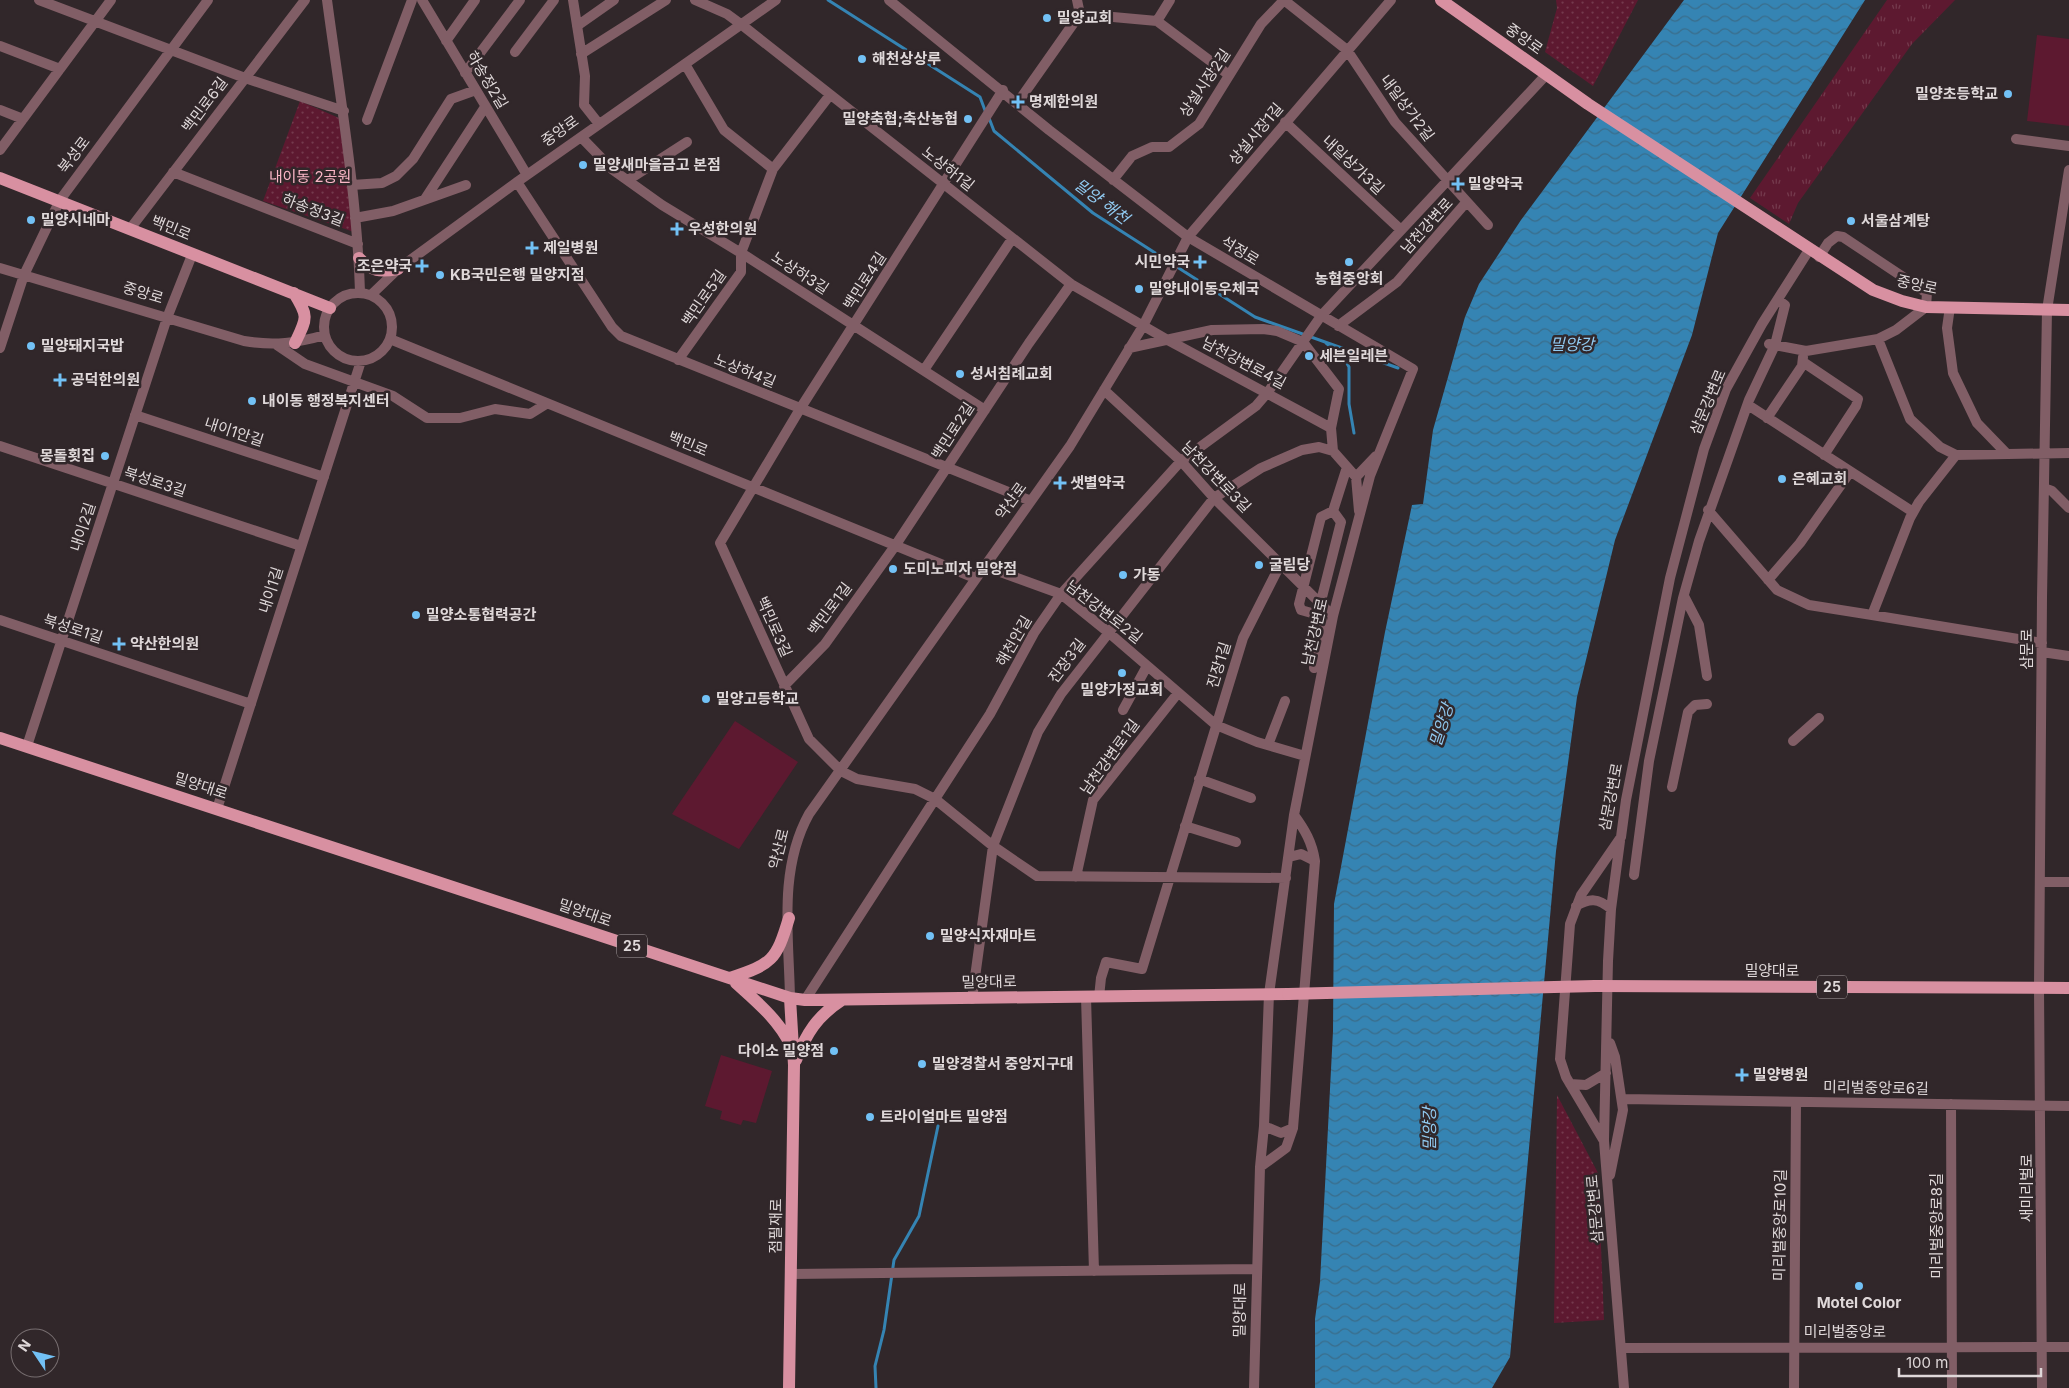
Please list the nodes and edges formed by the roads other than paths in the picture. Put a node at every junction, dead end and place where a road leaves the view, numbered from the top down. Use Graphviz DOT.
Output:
graph roads {
  1 [pos="111,0"];
  2 [pos="208,0"];
  3 [pos="305,0"];
  4 [pos="327,0"];
  5 [pos="412,0"];
  6 [pos="422,0"];
  7 [pos="475,0"];
  8 [pos="520,0"];
  9 [pos="554,0"];
  10 [pos="573,0"];
  11 [pos="614,0"];
  12 [pos="666,0"];
  13 [pos="695,0"];
  14 [pos="775,0"];
  15 [pos="889,0"];
  16 [pos="1077,0"];
  17 [pos="1170,0"];
  18 [pos="1284,0"];
  19 [pos="1391,0"];
  20 [pos="1441,0"];
  21 [pos="45,1"];
  22 [pos="1080,14"];
  23 [pos="95,21"];
  24 [pos="1157,21"];
  25 [pos="742,25"];
  26 [pos="577,26"];
  27 [pos="446,41"];
  28 [pos="0,46"];
  29 [pos="172,50"];
  30 [pos="1347,50"];
  31 [pos="515,52"];
  32 [pos="581,54"];
  33 [pos="685,64"];
  34 [pos="60,69"];
  35 [pos="465,73"];
  36 [pos="1229,75"];
  37 [pos="1546,75"];
  38 [pos="245,78"];
  39 [pos="476,90"];
  40 [pos="1002,93"];
  41 [pos="830,95"];
  42 [pos="1018,102"];
  43 [pos="485,106"];
  44 [pos="0,110"];
  45 [pos="344,111"];
  46 [pos="23,119"];
  47 [pos="367,120"];
  48 [pos="1286,122"];
  49 [pos="599,124"];
  50 [pos="581,137"];
  51 [pos="2016,139"];
  52 [pos="687,142"];
  53 [pos="2069,146"];
  54 [pos="0,150"];
  55 [pos="773,169"];
  56 [pos="2069,170"];
  57 [pos="173,172"];
  58 [pos="526,175"];
  59 [pos="0,178"];
  60 [pos="628,180"];
  61 [pos="1113,180"];
  62 [pos="1447,181"];
  63 [pos="517,182"];
  64 [pos="352,185"];
  65 [pos="466,185"];
  66 [pos="943,185"];
  67 [pos="425,199"];
  68 [pos="60,200"];
  69 [pos="1468,204"];
  70 [pos="355,218"];
  71 [pos="1488,225"];
  72 [pos="130,229"];
  73 [pos="1401,230"];
  74 [pos="1188,238"];
  75 [pos="1012,239"];
  76 [pos="358,244"];
  77 [pos="741,253"];
  78 [pos="1814,253"];
  79 [pos="192,255"];
  80 [pos="359,258"];
  81 [pos="0,268"];
  82 [pos="398,269"];
  83 [pos="24,275"];
  84 [pos="1071,284"];
  85 [pos="360,292"];
  86 [pos="294,293"];
  87 [pos="371,295"];
  88 [pos="1778,300"];
  89 [pos="1926,307"];
  90 [pos="1950,307"];
  91 [pos="330,308"];
  92 [pos="2047,310"];
  93 [pos="2069,310"];
  94 [pos="1321,316"];
  95 [pos="167,318"];
  96 [pos="854,326"];
  97 [pos="1143,326"];
  98 [pos="1338,326"];
  99 [pos="325,335"];
  100 [pos="390,339"];
  101 [pos="1166,339"];
  102 [pos="1878,339"];
  103 [pos="1303,342"];
  104 [pos="295,343"];
  105 [pos="277,345"];
  106 [pos="1772,345"];
  107 [pos="0,348"];
  108 [pos="1129,348"];
  109 [pos="1804,351"];
  110 [pos="361,360"];
  111 [pos="678,360"];
  112 [pos="1803,362"];
  113 [pos="924,370"];
  114 [pos="355,380"];
  115 [pos="1104,390"];
  116 [pos="1268,392"];
  117 [pos="546,404"];
  118 [pos="1748,405"];
  119 [pos="800,410"];
  120 [pos="985,410"];
  121 [pos="135,415"];
  122 [pos="1767,418"];
  123 [pos="1331,428"];
  124 [pos="0,446"];
  125 [pos="1332,451"];
  126 [pos="1380,451"];
  127 [pos="2045,453"];
  128 [pos="2069,453"];
  129 [pos="1824,454"];
  130 [pos="2007,454"];
  131 [pos="1956,455"];
  132 [pos="1181,461"];
  133 [pos="947,467"];
  134 [pos="1347,467"];
  135 [pos="1850,472"];
  136 [pos="324,477"];
  137 [pos="1356,477"];
  138 [pos="113,484"];
  139 [pos="752,488"];
  140 [pos="2044,488"];
  141 [pos="1214,498"];
  142 [pos="1031,501"];
  143 [pos="2069,508"];
  144 [pos="1708,510"];
  145 [pos="1333,511"];
  146 [pos="1913,512"];
  147 [pos="1360,514"];
  148 [pos="301,546"];
  149 [pos="895,546"];
  150 [pos="1280,565"];
  151 [pos="984,566"];
  152 [pos="975,578"];
  153 [pos="1768,580"];
  154 [pos="1303,588"];
  155 [pos="1061,594"];
  156 [pos="1684,596"];
  157 [pos="1320,604"];
  158 [pos="1872,615"];
  159 [pos="1333,616"];
  160 [pos="0,620"];
  161 [pos="1108,632"];
  162 [pos="62,641"];
  163 [pos="2042,648"];
  164 [pos="2069,656"];
  165 [pos="1148,666"];
  166 [pos="1314,668"];
  167 [pos="1707,676"];
  168 [pos="784,686"];
  169 [pos="1178,693"];
  170 [pos="1285,702"];
  171 [pos="250,704"];
  172 [pos="1707,704"];
  173 [pos="1123,710"];
  174 [pos="1819,718"];
  175 [pos="1216,725"];
  176 [pos="0,738"];
  177 [pos="1793,741"];
  178 [pos="1268,745"];
  179 [pos="27,746"];
  180 [pos="1305,756"];
  181 [pos="840,771"];
  182 [pos="1199,779"];
  183 [pos="1672,787"];
  184 [pos="1251,798"];
  185 [pos="935,799"];
  186 [pos="217,808"];
  187 [pos="1294,815"];
  188 [pos="1184,826"];
  189 [pos="1621,837"];
  190 [pos="1236,842"];
  191 [pos="993,846"];
  192 [pos="1289,857"];
  193 [pos="1315,861"];
  194 [pos="1634,875"];
  195 [pos="1076,877"];
  196 [pos="1168,877"];
  197 [pos="1286,878"];
  198 [pos="2040,882"];
  199 [pos="2069,882"];
  200 [pos="1576,907"];
  201 [pos="1610,909"];
  202 [pos="789,918"];
  203 [pos="730,978"];
  204 [pos="1608,986"];
  205 [pos="2039,988"];
  206 [pos="2069,988"];
  207 [pos="1269,994"];
  208 [pos="1086,997"];
  209 [pos="1099,997"];
  210 [pos="790,998"];
  211 [pos="972,999"];
  212 [pos="805,1000"];
  213 [pos="843,1000"];
  214 [pos="1607,1035"];
  215 [pos="794,1052"];
  216 [pos="794,1065"];
  217 [pos="1606,1073"];
  218 [pos="1570,1084"];
  219 [pos="1623,1099"];
  220 [pos="1796,1102"];
  221 [pos="1951,1104"];
  222 [pos="2042,1105"];
  223 [pos="2069,1106"];
  224 [pos="1264,1126"];
  225 [pos="1293,1128"];
  226 [pos="1604,1141"];
  227 [pos="1260,1167"];
  228 [pos="1608,1183"];
  229 [pos="1257,1269"];
  230 [pos="1094,1271"];
  231 [pos="791,1274"];
  232 [pos="1794,1347"];
  233 [pos="1952,1347"];
  234 [pos="2042,1347"];
  235 [pos="2069,1347"];
  236 [pos="1621,1348"];
  237 [pos="789,1388"];
  238 [pos="1254,1388"];
  239 [pos="1624,1388"];
  240 [pos="1794,1388"];
  241 [pos="1952,1388"];
  242 [pos="2042,1388"];
  1 -- 23 [label="street"];
  2 -- 29 [label="street, 북성로"];
  3 -- 38 [label="street, 백민로6길"];
  4 -- 45 [label="street, 하송정3길"];
  5 -- 47 [label="street"];
  6 -- 27 [label="street, 하송정2길"];
  7 -- 27 [label="street"];
  8 -- 35 [label="street"];
  9 -- 31 [label="street"];
  10 -- 26 [label="street"];
  11 -- 26 [label="street"];
  12 -- 32 [label="street"];
  13 -- 25 [label="street, 노상하1길"];
  14 -- 25 [label="street, 중앙로"];
  15 -- 40 [label="street, 석정로"];
  16 -- 22 [label="street"];
  17 -- 24 [label="street"];
  18 -- 30 [label="street"];
  18 -- 36 [label="street, 상설시장2길"];
  19 -- 30 [label="street, 상설시장1길"];
  20 -- 37 [label="main road, 중앙로"];
  21 -- 23 [label="street"];
  22 -- 24 [label="street"];
  22 -- 42 [label="street"];
  23 -- 29 [label="street"];
  23 -- 34 [label="street"];
  24 -- 36 [label="street"];
  25 -- 33 [label="street, 중앙로"];
  25 -- 41 [label="street, 노상하1길"];
  26 -- 32 [label="street"];
  27 -- 35 [label="street, 하송정2길"];
  28 -- 34 [label="street"];
  29 -- 38 [label="street"];
  29 -- 68 [label="street, 북성로"];
  30 -- 48 [label="street, 상설시장1길"];
  30 -- 62 [label="street, 내일상가2길"];
  32 -- 49 [label="street"];
  33 -- 49 [label="street, 중앙로"];
  33 -- 55 [label="street"];
  34 -- 46 [label="street"];
  35 -- 39 [label="street, 하송정2길"];
  36 -- 61 [label="street, 상설시장2길"];
  37 -- 62 [label="street"];
  37 -- 78 [label="main road, 중앙로"];
  38 -- 45 [label="street"];
  38 -- 57 [label="street, 백민로6길"];
  39 -- 43 [label="street, 하송정2길"];
  39 -- 64 [label="street"];
  40 -- 42 [label="street, 석정로"];
  40 -- 66 [label="street, 백민로4길"];
  41 -- 55 [label="street, 백민로5길"];
  41 -- 66 [label="street, 노상하1길"];
  42 -- 61 [label="street, 석정로"];
  43 -- 58 [label="street, 하송정2길"];
  43 -- 67 [label="street"];
  44 -- 46 [label="street"];
  45 -- 64 [label="street, 하송정3길"];
  46 -- 54 [label="street"];
  48 -- 73 [label="street, 내일상가3길"];
  48 -- 74 [label="street, 상설시장1길"];
  49 -- 50 [label="street, 중앙로"];
  50 -- 58 [label="street, 중앙로"];
  50 -- 60 [label="street, 노상하3길"];
  51 -- 53 [label="street"];
  52 -- 60 [label="street"];
  55 -- 77 [label="street, 백민로5길"];
  56 -- 92 [label="street"];
  57 -- 72 [label="street, 백민로6길"];
  57 -- 76 [label="street, 하송정3길"];
  58 -- 63 [label="street, 중앙로"];
  59 -- 68 [label="main road, 백민로"];
  60 -- 77 [label="street, 노상하3길"];
  61 -- 74 [label="street, 석정로"];
  62 -- 69 [label="street, 남천강변로"];
  62 -- 73 [label="street"];
  63 -- 82 [label="street, 중앙로"];
  63 -- 111 [label="street, 노상하4길"];
  64 -- 70 [label="street, 하송정3길"];
  65 -- 67 [label="street"];
  66 -- 75 [label="street, 노상하1길"];
  66 -- 96 [label="street, 백민로4길"];
  67 -- 70 [label="street"];
  68 -- 72 [label="main road, 백민로"];
  68 -- 83 [label="street, 북성로"];
  69 -- 71 [label="street, 남천강변로"];
  69 -- 98 [label="street, 남천강변로"];
  70 -- 76 [label="street, 하송정3길"];
  72 -- 79 [label="main road, 백민로"];
  73 -- 94 [label="street"];
  74 -- 94 [label="street, 석정로"];
  74 -- 97 [label="street, 약산로"];
  75 -- 84 [label="street, 노상하1길"];
  75 -- 113 [label="street"];
  76 -- 80 [label="street, 하송정3길"];
  77 -- 96 [label="street, 노상하3길"];
  77 -- 111 [label="street, 백민로5길"];
  78 -- 88 [label="street, 삼문강변로"];
  78 -- 89 [label="main road, 중앙로"];
  78 -- 89 [label="street, 삼문강변로"];
  79 -- 86 [label="main road, 백민로"];
  79 -- 95 [label="street, 내이2길"];
  80 -- 82 [label="main road"];
  80 -- 85 [label="street, 하송정3길"];
  81 -- 83 [label="street, 중앙로"];
  82 -- 87 [label="street, 중앙로"];
  83 -- 95 [label="street, 중앙로"];
  83 -- 107 [label="street, 북성로"];
  84 -- 97 [label="street, 노상하1길"];
  84 -- 120 [label="street, 백민로2길"];
  85 -- 87 [label="street"];
  85 -- 91 [label="street"];
  86 -- 91 [label="main road, 백민로"];
  86 -- 104 [label="main road"];
  87 -- 100 [label="street"];
  88 -- 106 [label="street"];
  88 -- 189 [label="street, 삼문강변로"];
  89 -- 90 [label="main road, 중앙로"];
  89 -- 102 [label="street"];
  90 -- 92 [label="main road, 중앙로"];
  90 -- 130 [label="street"];
  91 -- 99 [label="street"];
  92 -- 93 [label="main road, 중앙로"];
  92 -- 127 [label="street, 삼문로"];
  94 -- 98 [label="street, 남천강변로"];
  94 -- 103 [label="street, 해천안길"];
  95 -- 105 [label="street, 중앙로"];
  95 -- 121 [label="street, 내이2길"];
  96 -- 113 [label="street, 노상하3길"];
  96 -- 119 [label="street, 백민로4길"];
  97 -- 101 [label="street, 남천강변로4길"];
  97 -- 108 [label="street, 약산로"];
  98 -- 126 [label="street, 남천강변로"];
  99 -- 104 [label="street, 중앙로"];
  99 -- 110 [label="street"];
  100 -- 110 [label="street"];
  100 -- 117 [label="street, 백민로"];
  101 -- 103 [label="street"];
  101 -- 108 [label="street"];
  101 -- 116 [label="street, 남천강변로4길"];
  102 -- 109 [label="street"];
  102 -- 131 [label="street"];
  103 -- 116 [label="street, 해천안길"];
  103 -- 123 [label="street"];
  104 -- 105 [label="street, 중앙로"];
  105 -- 114 [label="street, 중앙로"];
  106 -- 109 [label="street"];
  106 -- 118 [label="street"];
  108 -- 115 [label="street, 약산로"];
  109 -- 112 [label="street"];
  110 -- 114 [label="street, 내이1길"];
  111 -- 119 [label="street, 노상하4길"];
  112 -- 122 [label="street"];
  112 -- 129 [label="street"];
  113 -- 120 [label="street, 노상하3길"];
  114 -- 117 [label="street"];
  114 -- 136 [label="street, 내이1길"];
  115 -- 132 [label="street, 남천강변로3길"];
  115 -- 142 [label="street, 약산로"];
  116 -- 123 [label="street, 남천강변로4길"];
  116 -- 132 [label="street, 해천안길"];
  117 -- 139 [label="street, 백민로"];
  118 -- 122 [label="street"];
  118 -- 144 [label="street"];
  119 -- 133 [label="street, 노상하4길"];
  119 -- 139 [label="street, 백민로4길"];
  120 -- 133 [label="street, 백민로2길"];
  121 -- 136 [label="street, 내이1안길"];
  121 -- 138 [label="street, 내이2길"];
  122 -- 129 [label="street"];
  123 -- 125 [label="street"];
  124 -- 138 [label="street, 북성로3길"];
  125 -- 134 [label="street"];
  125 -- 141 [label="street, 진장3길"];
  126 -- 137 [label="street"];
  126 -- 147 [label="street, 남천강변로"];
  127 -- 128 [label="street"];
  127 -- 130 [label="street"];
  127 -- 140 [label="street, 삼문로"];
  129 -- 135 [label="street"];
  130 -- 131 [label="street"];
  131 -- 146 [label="street"];
  132 -- 141 [label="street, 남천강변로3길"];
  132 -- 155 [label="street, 해천안길"];
  133 -- 142 [label="street, 노상하4길"];
  133 -- 149 [label="street, 백민로2길"];
  134 -- 137 [label="street"];
  134 -- 145 [label="street"];
  135 -- 146 [label="street"];
  135 -- 153 [label="street"];
  136 -- 148 [label="street, 내이1길"];
  137 -- 147 [label="street"];
  138 -- 148 [label="street, 북성로3길"];
  138 -- 162 [label="street, 내이2길"];
  139 -- 149 [label="street, 백민로"];
  139 -- 168 [label="street, 백민로3길"];
  140 -- 143 [label="street"];
  140 -- 163 [label="street, 삼문로"];
  141 -- 150 [label="street, 남천강변로3길"];
  141 -- 161 [label="street, 진장3길"];
  142 -- 151 [label="street, 약산로"];
  144 -- 153 [label="street"];
  144 -- 156 [label="street"];
  145 -- 154 [label="street"];
  145 -- 157 [label="street"];
  146 -- 158 [label="street"];
  147 -- 159 [label="street, 남천강변로"];
  148 -- 171 [label="street, 내이1길"];
  149 -- 152 [label="street, 백민로"];
  149 -- 168 [label="street, 백민로1길"];
  150 -- 154 [label="street, 남천강변로3길"];
  150 -- 175 [label="street, 진장1길"];
  151 -- 152 [label="street, 약산로"];
  151 -- 155 [label="street, 남천강변로2길"];
  152 -- 181 [label="street, 약산로"];
  153 -- 158 [label="street"];
  154 -- 157 [label="street, 남천강변로3길"];
  154 -- 166 [label="street"];
  155 -- 161 [label="street, 남천강변로2길"];
  155 -- 185 [label="street, 해천안길"];
  156 -- 167 [label="street"];
  156 -- 194 [label="street"];
  157 -- 159 [label="street, 남천강변로3길"];
  158 -- 163 [label="street"];
  159 -- 180 [label="street, 남천강변로"];
  160 -- 162 [label="street, 북성로1길"];
  161 -- 165 [label="street, 남천강변로2길"];
  161 -- 191 [label="street, 진장3길"];
  162 -- 171 [label="street, 북성로1길"];
  162 -- 179 [label="street, 내이2길"];
  163 -- 164 [label="street"];
  163 -- 198 [label="street, 삼문로"];
  165 -- 169 [label="street, 남천강변로2길"];
  165 -- 173 [label="street"];
  168 -- 181 [label="street, 백민로3길"];
  169 -- 175 [label="street, 남천강변로2길"];
  169 -- 195 [label="street, 남천강변로1길"];
  170 -- 178 [label="street"];
  171 -- 186 [label="street, 내이1길"];
  172 -- 183 [label="street"];
  174 -- 177 [label="street"];
  175 -- 178 [label="street, 남천강변로2길"];
  175 -- 182 [label="street, 진장1길"];
  176 -- 179 [label="main road, 밀양대로 / 25"];
  178 -- 180 [label="street, 남천강변로2길"];
  179 -- 186 [label="main road, 밀양대로 / 25"];
  180 -- 187 [label="street, 남천강변로"];
  181 -- 185 [label="street"];
  181 -- 202 [label="street, 약산로"];
  182 -- 184 [label="street"];
  182 -- 188 [label="street, 진장1길"];
  185 -- 191 [label="street"];
  185 -- 212 [label="street, 해천안길"];
  186 -- 203 [label="main road, 밀양대로 / 25"];
  187 -- 192 [label="street, 남천강변로"];
  187 -- 193 [label="street"];
  188 -- 190 [label="street"];
  188 -- 196 [label="street, 진장1길"];
  189 -- 200 [label="street, 삼문강변로"];
  189 -- 201 [label="street"];
  191 -- 195 [label="street"];
  191 -- 211 [label="street, 진장3길"];
  192 -- 193 [label="street"];
  192 -- 197 [label="street, 남천강변로"];
  193 -- 225 [label="street"];
  195 -- 196 [label="street"];
  196 -- 197 [label="street"];
  196 -- 209 [label="street, 진장1길"];
  197 -- 207 [label="street, 남천강변로"];
  198 -- 199 [label="street"];
  198 -- 205 [label="street, 삼문로"];
  200 -- 201 [label="street"];
  200 -- 218 [label="street, 삼문강변로"];
  201 -- 204 [label="street"];
  202 -- 203 [label="main road, 약산로"];
  202 -- 210 [label="street, 약산로"];
  203 -- 210 [label="main road, 밀양대로 / 25"];
  203 -- 215 [label="main road, 점필재로"];
  204 -- 205 [label="main road, 밀양대로 / 25"];
  204 -- 207 [label="main road, 밀양대로 / 25, bridge"];
  204 -- 214 [label="street"];
  205 -- 206 [label="main road, 밀양대로 / 25"];
  205 -- 222 [label="street, 새미리벌로"];
  207 -- 209 [label="main road, 밀양대로 / 25"];
  207 -- 224 [label="street, 밀양대로"];
  208 -- 209 [label="main road, 밀양대로 / 25"];
  208 -- 211 [label="main road, 밀양대로 / 25"];
  208 -- 230 [label="street"];
  210 -- 212 [label="main road, 밀양대로 / 25"];
  210 -- 215 [label="main road, 점필재로"];
  211 -- 213 [label="main road, 밀양대로 / 25"];
  212 -- 213 [label="main road, 밀양대로 / 25"];
  213 -- 216 [label="main road, 점필재로"];
  214 -- 217 [label="street"];
  214 -- 219 [label="street"];
  215 -- 216 [label="main road, 점필재로"];
  216 -- 231 [label="main road, 점필재로"];
  217 -- 218 [label="street"];
  217 -- 226 [label="street"];
  218 -- 226 [label="street, 삼문강변로"];
  219 -- 220 [label="street, 미리벌중앙로6길"];
  219 -- 228 [label="street"];
  220 -- 221 [label="street, 미리벌중앙로6길"];
  220 -- 232 [label="street, 미리벌중앙로10길"];
  221 -- 222 [label="street, 미리벌중앙로6길"];
  221 -- 233 [label="street, 미리벌중앙로8길"];
  222 -- 223 [label="street, 미리벌중앙로6길"];
  222 -- 234 [label="street, 새미리벌로"];
  224 -- 225 [label="street"];
  224 -- 227 [label="street, 밀양대로"];
  225 -- 227 [label="street"];
  226 -- 228 [label="street, 삼문강변로"];
  227 -- 229 [label="street, 밀양대로"];
  228 -- 236 [label="street, 삼문강변로"];
  229 -- 230 [label="street"];
  229 -- 238 [label="street, 밀양대로"];
  230 -- 231 [label="street"];
  231 -- 237 [label="main road, 점필재로"];
  232 -- 233 [label="street, 미리벌중앙로"];
  232 -- 236 [label="street, 미리벌중앙로"];
  232 -- 240 [label="street, 미리벌중앙로10길"];
  233 -- 234 [label="street, 미리벌중앙로"];
  233 -- 241 [label="street, 미리벌중앙로8길"];
  234 -- 235 [label="street, 미리벌중앙로"];
  234 -- 242 [label="street, 새미리벌로"];
  236 -- 239 [label="street, 삼문강변로"];
}
